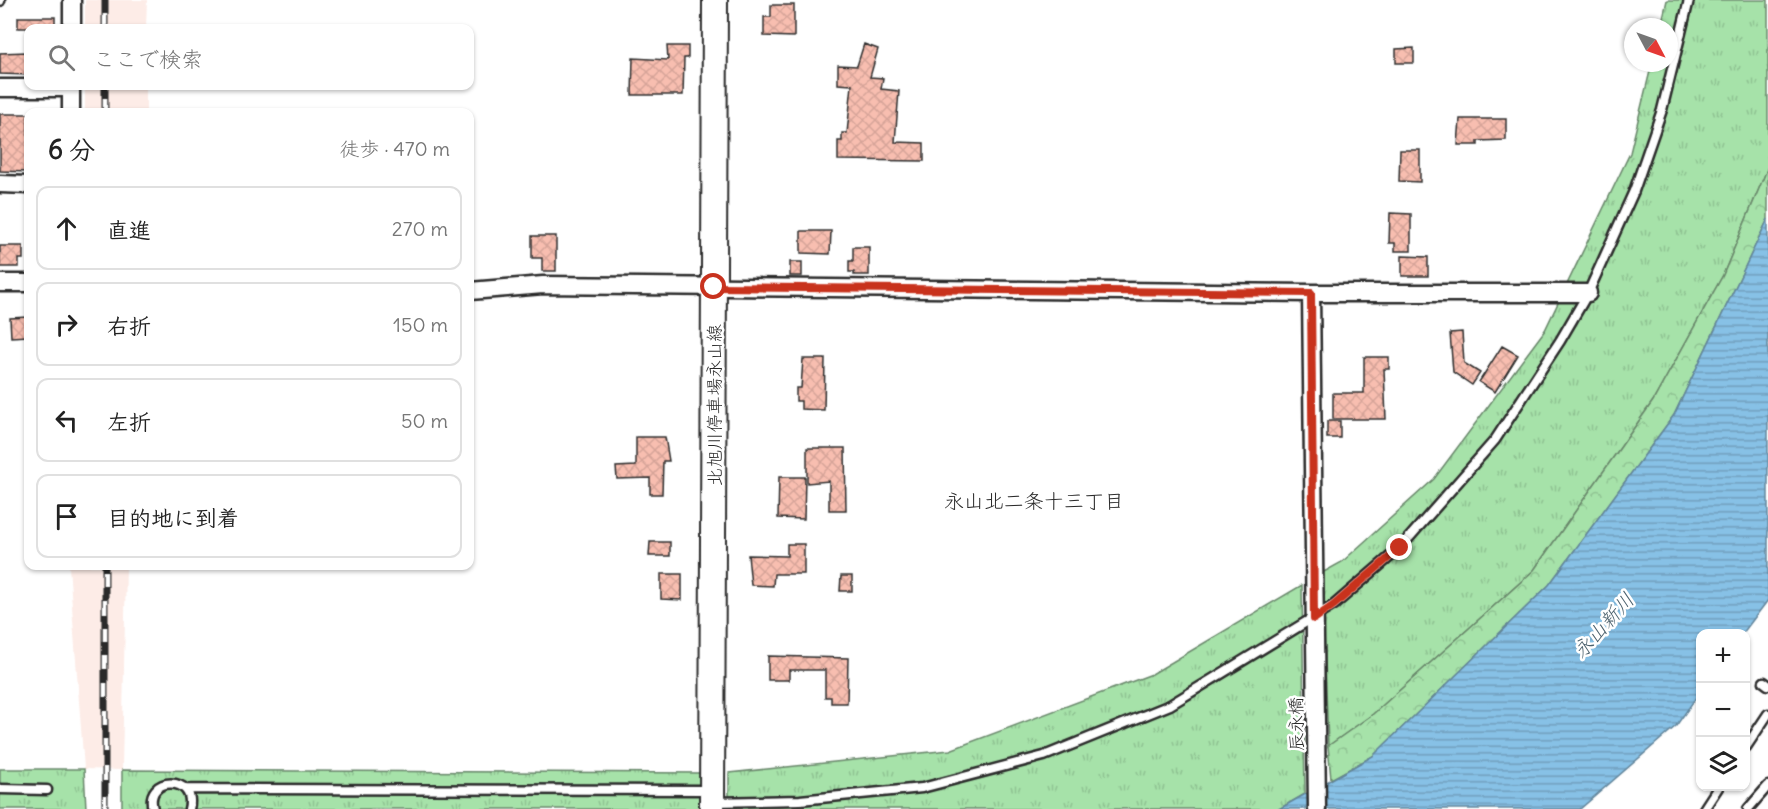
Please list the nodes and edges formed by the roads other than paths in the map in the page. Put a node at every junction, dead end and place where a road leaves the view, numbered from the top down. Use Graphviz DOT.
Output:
graph roads {
  1 [pos="72,0"];
  2 [pos="715,0"];
  3 [pos="1689,0"];
  4 [pos="72,24"];
  5 [pos="0,88"];
  6 [pos="24,88"];
  7 [pos="71,90"];
  8 [pos="72,108"];
  9 [pos="0,184"];
  10 [pos="24,185"];
  11 [pos="0,284"];
  12 [pos="24,284"];
  13 [pos="714,287"];
  14 [pos="474,291"];
  15 [pos="1311,293"];
  16 [pos="1588,293"];
  17 [pos="1314,619"];
  18 [pos="1768,714"];
  19 [pos="1750,741"];
  20 [pos="1768,786"];
  21 [pos="0,789"];
  22 [pos="186,789"];
  23 [pos="47,790"];
  24 [pos="1716,791"];
  25 [pos="712,800"];
  26 [pos="153,809"];
  27 [pos="189,809"];
  28 [pos="1317,809"];
  29 [pos="1704,809"];
  30 [pos="1748,809"];
  1 -- 4 [label="street"];
  2 -- 13 [label="main road, 北旭川停車場永山線"];
  3 -- 16 [label="lane"];
  5 -- 6 [label="street"];
  7 -- 8 [label="street"];
  9 -- 10 [label="street"];
  11 -- 12 [label="street"];
  13 -- 14 [label="street"];
  13 -- 15 [label="street"];
  13 -- 25 [label="main road, 北旭川停車場永山線"];
  15 -- 16 [label="street"];
  15 -- 17 [label="street, 辰永橋"];
  16 -- 17 [label="lane"];
  17 -- 25 [label="lane"];
  17 -- 28 [label="street, 辰永橋"];
  18 -- 19 [label="lane"];
  20 -- 30 [label="lane"];
  21 -- 23 [label="lane"];
  22 -- 25 [label="lane"];
  22 -- 26 [label="lane"];
  22 -- 27 [label="lane"];
  24 -- 29 [label="lane"];
}
